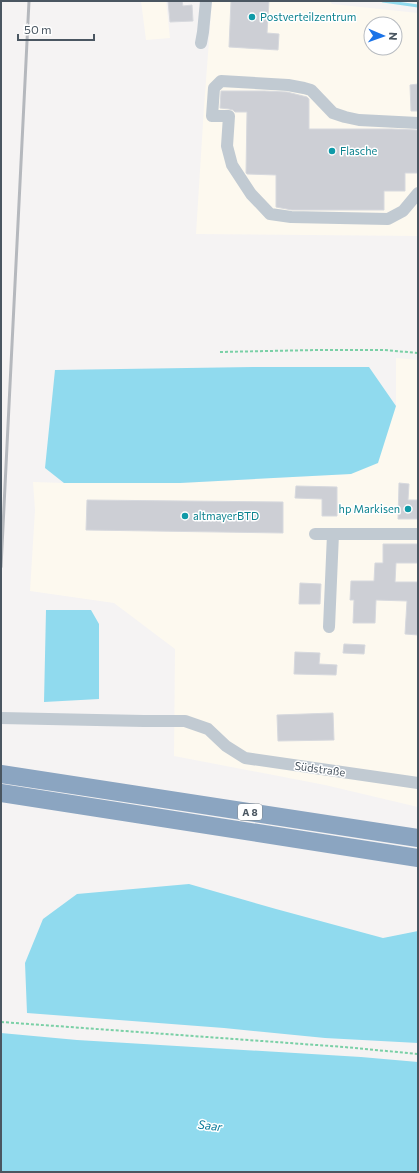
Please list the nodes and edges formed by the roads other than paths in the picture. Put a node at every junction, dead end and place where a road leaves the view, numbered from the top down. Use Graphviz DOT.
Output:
graph roads {
  1 [pos="206,1"];
  2 [pos="201,43"];
  3 [pos="418,123"];
  4 [pos="418,193"];
  5 [pos="315,534"];
  6 [pos="333,534"];
  7 [pos="418,534"];
  8 [pos="329,627"];
  9 [pos="1,718"];
  10 [pos="1,774"];
  11 [pos="418,783"];
  12 [pos="1,793"];
  13 [pos="418,838"];
  14 [pos="418,858"];
  1 -- 2 [label="street"];
  3 -- 4 [label="street"];
  5 -- 6 [label="street"];
  6 -- 7 [label="street"];
  6 -- 8 [label="street"];
  9 -- 11 [label="street, Südstraße"];
  10 -- 13 [label="highway, A 8"];
  12 -- 14 [label="highway, A 8"];
}
